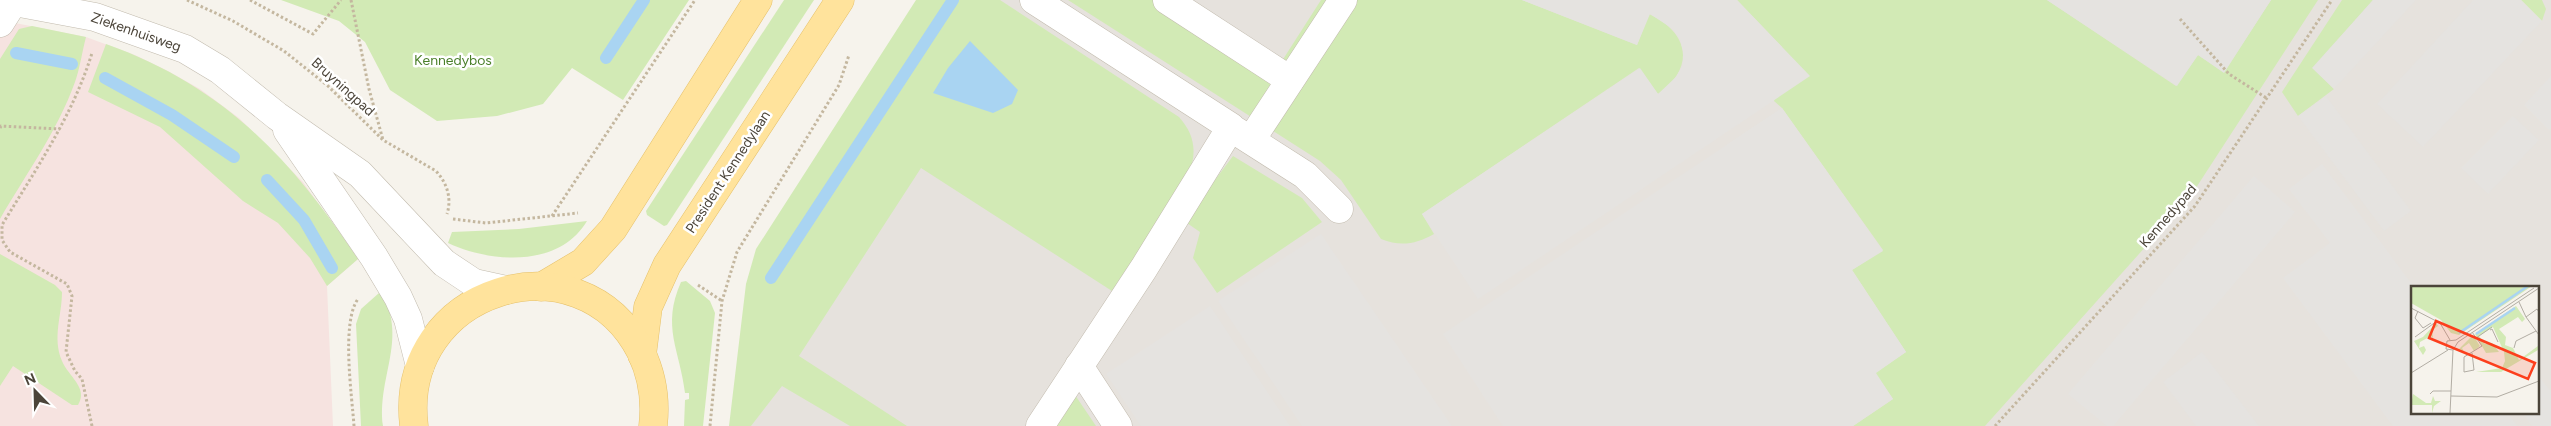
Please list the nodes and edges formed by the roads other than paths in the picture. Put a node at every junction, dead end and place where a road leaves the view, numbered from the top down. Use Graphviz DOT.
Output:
graph roads {
  1 [pos="758,0"];
  2 [pos="840,0"];
  3 [pos="1034,0"];
  4 [pos="1167,0"];
  5 [pos="1343,0"];
  6 [pos="6,8"];
  7 [pos="1290,80"];
  8 [pos="278,116"];
  9 [pos="1241,134"];
  10 [pos="1339,209"];
  11 [pos="541,287"];
  12 [pos="506,290"];
  13 [pos="642,355"];
  14 [pos="420,366"];
  15 [pos="1079,366"];
  16 [pos="414,426"];
  17 [pos="653,426"];
  18 [pos="1040,426"];
  19 [pos="1118,426"];
  1 -- 11 [label="main road, President Kennedylaan"];
  2 -- 13 [label="main road, President Kennedylaan"];
  3 -- 9 [label="street"];
  4 -- 7 [label="street"];
  5 -- 7 [label="street"];
  6 -- 8 [label="street, Ziekenhuisweg"];
  7 -- 9 [label="street"];
  8 -- 12 [label="street, Ziekenhuisweg"];
  8 -- 14 [label="street, Ziekenhuisweg"];
  9 -- 10 [label="street"];
  9 -- 15 [label="street"];
  11 -- 12 [label="main road, President Kennedylaan"];
  11 -- 13 [label="main road, President Kennedylaan"];
  12 -- 14 [label="main road, President Kennedylaan"];
  13 -- 17 [label="main road, President Kennedylaan"];
  14 -- 16 [label="main road, President Kennedylaan"];
  15 -- 18 [label="street"];
  15 -- 19 [label="street"];
}
